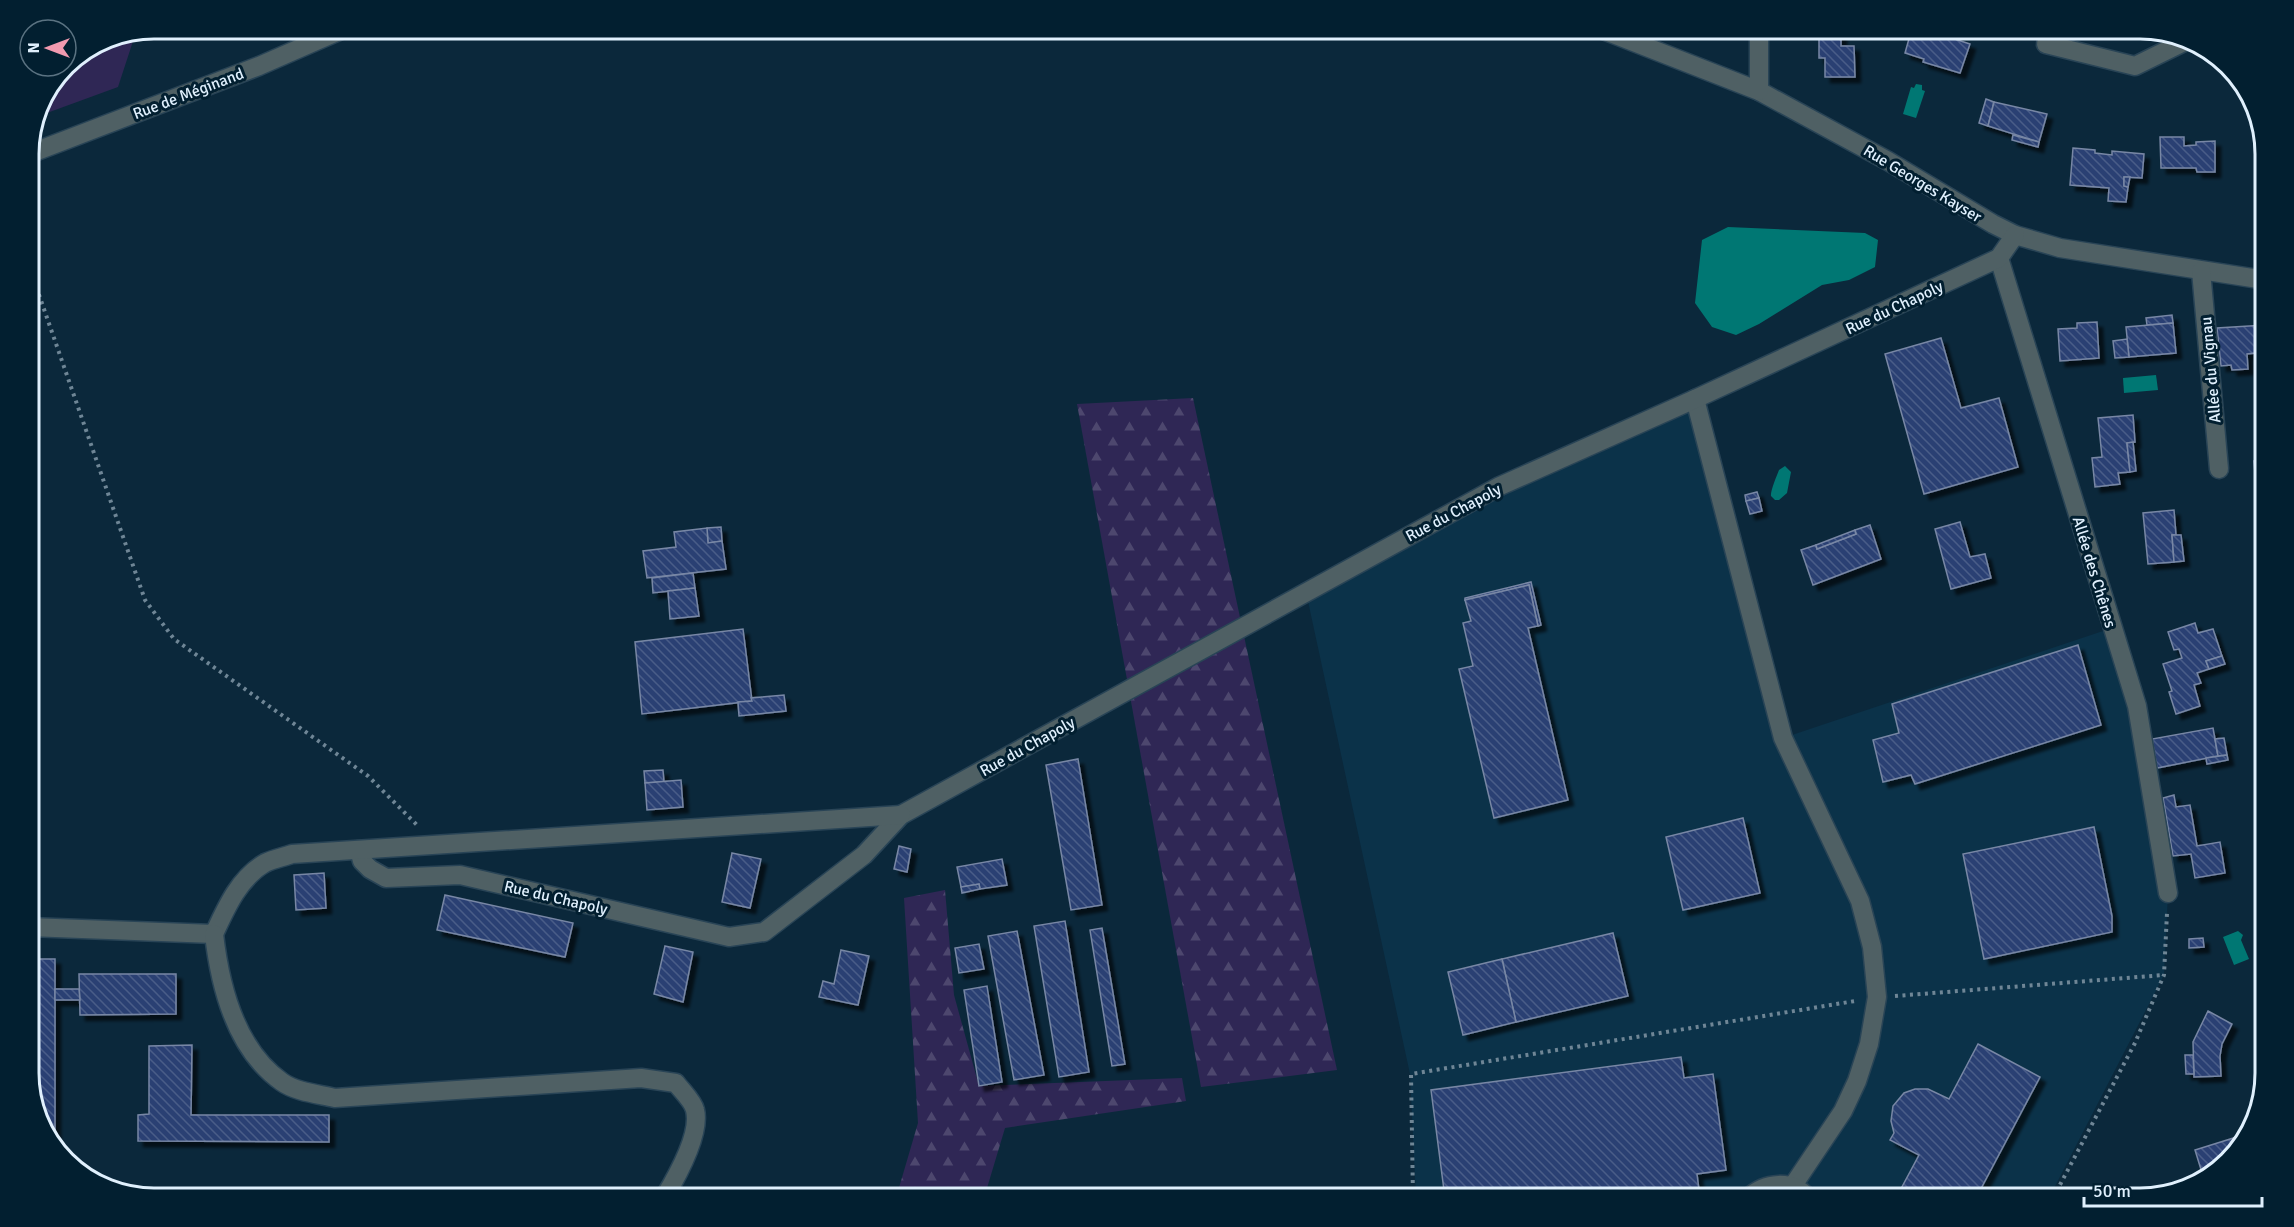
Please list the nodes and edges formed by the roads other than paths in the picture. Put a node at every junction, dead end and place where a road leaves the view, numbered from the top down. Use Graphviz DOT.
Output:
graph roads {
  1 [pos="321,39"];
  2 [pos="1626,39"];
  3 [pos="1759,39"];
  4 [pos="2046,44"];
  5 [pos="2177,45"];
  6 [pos="1759,91"];
  7 [pos="39,150"];
  8 [pos="2015,235"];
  9 [pos="1999,258"];
  10 [pos="2201,271"];
  11 [pos="2255,279"];
  12 [pos="1695,399"];
  13 [pos="2218,469"];
  14 [pos="901,815"];
  15 [pos="359,850"];
  16 [pos="2168,892"];
  17 [pos="39,927"];
  18 [pos="214,934"];
  19 [pos="1792,1187"];
  20 [pos="670,1188"];
  21 [pos="1763,1188"];
  1 -- 7 [label="street, Rue de Méginand"];
  2 -- 6 [label="street, Rue Georges Kayser"];
  3 -- 6 [label="street"];
  4 -- 5 [label="street"];
  6 -- 8 [label="street, Rue Georges Kayser"];
  8 -- 9 [label="street"];
  8 -- 10 [label="street, Rue Georges Kayser"];
  9 -- 12 [label="street, Rue du Chapoly"];
  9 -- 16 [label="street, Allée des Chênes"];
  10 -- 11 [label="street, Rue Georges Kayser"];
  10 -- 13 [label="street, Allée du Vignau"];
  12 -- 14 [label="street, Rue du Chapoly"];
  12 -- 19 [label="street"];
  14 -- 15 [label="street, Rue du Chapoly"];
  14 -- 15 [label="street, Rue du Chapoly"];
  15 -- 18 [label="street, Rue du Chapoly"];
  17 -- 18 [label="street"];
  18 -- 20 [label="street"];
  19 -- 21 [label="street"];
}
